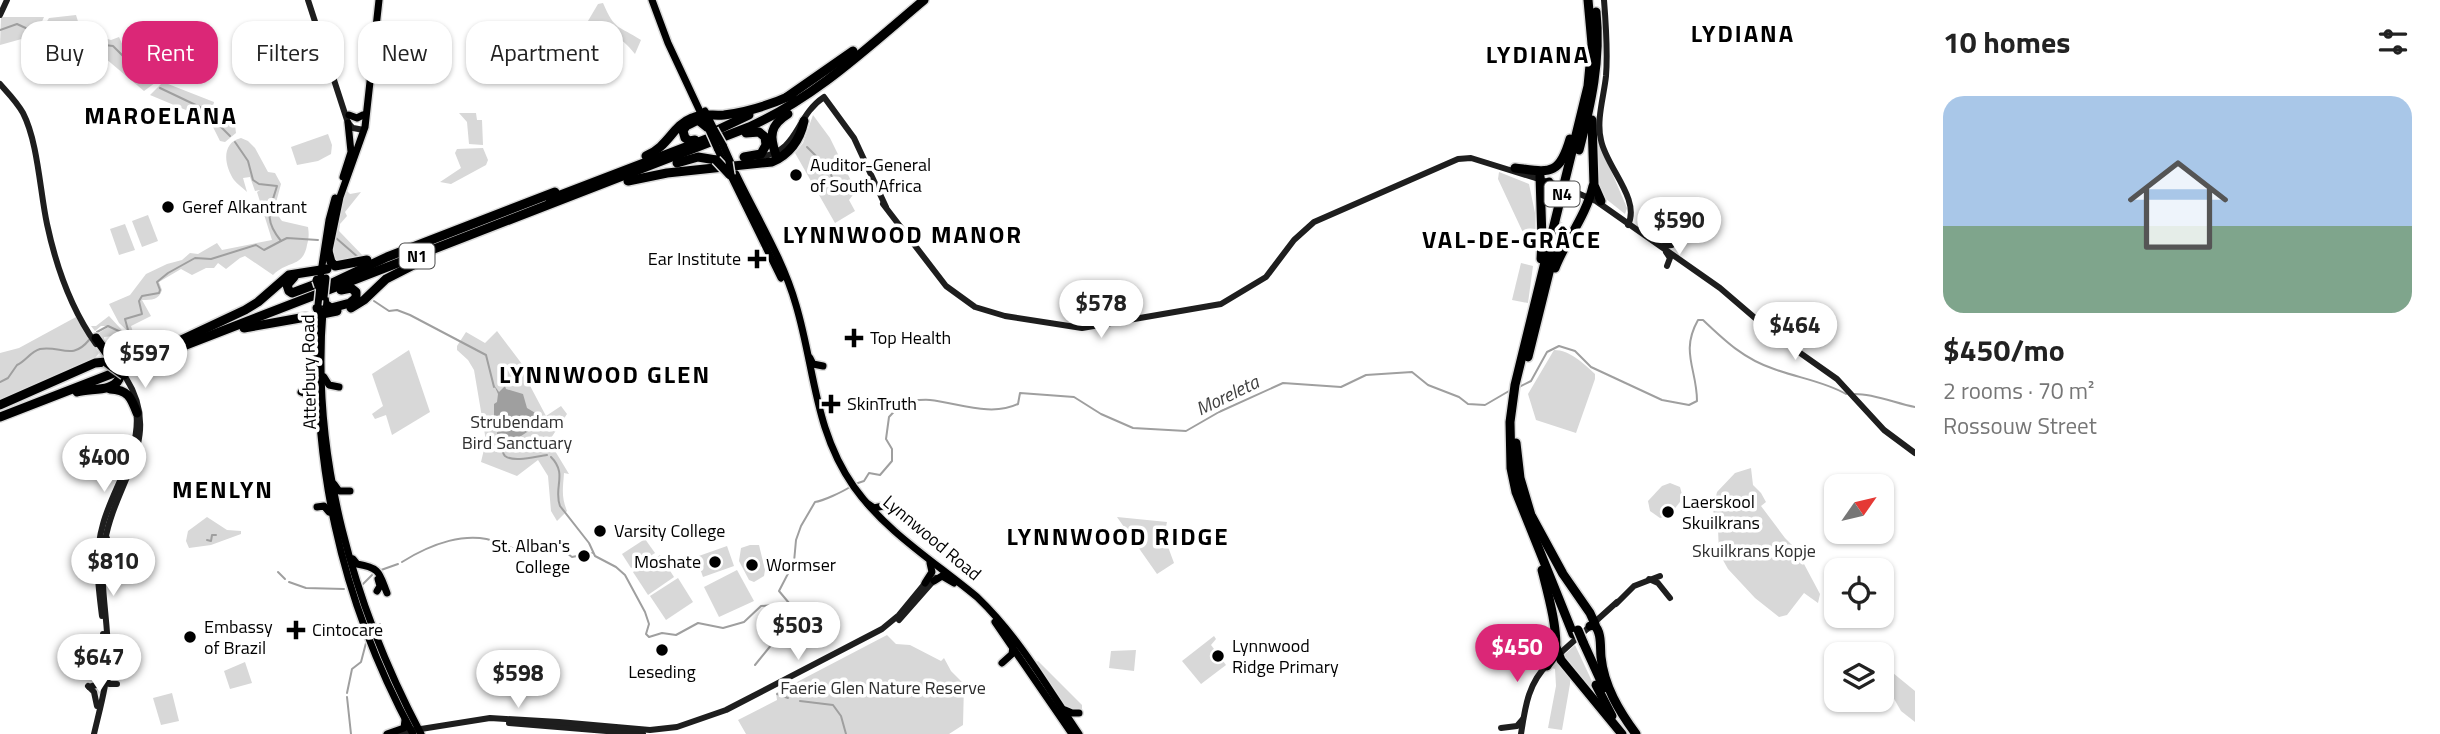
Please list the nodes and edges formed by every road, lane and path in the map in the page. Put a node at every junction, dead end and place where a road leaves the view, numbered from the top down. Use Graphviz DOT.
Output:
graph roads {
  1 [pos="6,0"];
  2 [pos="309,0"];
  3 [pos="377,0"];
  4 [pos="654,0"];
  5 [pos="1588,0"];
  6 [pos="1594,0"];
  7 [pos="1604,0"];
  8 [pos="919,2"];
  9 [pos="0,13"];
  10 [pos="668,35"];
  11 [pos="1595,41"];
  12 [pos="856,49"];
  13 [pos="0,83"];
  14 [pos="792,94"];
  15 [pos="825,98"];
  16 [pos="363,115"];
  17 [pos="704,115"];
  18 [pos="349,119"];
  19 [pos="804,121"];
  20 [pos="363,128"];
  21 [pos="1573,128"];
  22 [pos="710,129"];
  23 [pos="680,149"];
  24 [pos="776,154"];
  25 [pos="723,156"];
  26 [pos="744,157"];
  27 [pos="1464,158"];
  28 [pos="1490,160"];
  29 [pos="682,161"];
  30 [pos="36,164"];
  31 [pos="615,168"];
  32 [pos="1515,168"];
  33 [pos="1614,171"];
  34 [pos="732,176"];
  35 [pos="1536,177"];
  36 [pos="343,178"];
  37 [pos="627,179"];
  38 [pos="1555,183"];
  39 [pos="1401,184"];
  40 [pos="593,193"];
  41 [pos="748,199"];
  42 [pos="1593,200"];
  43 [pos="1628,220"];
  44 [pos="1675,238"];
  45 [pos="413,248"];
  46 [pos="1665,248"];
  47 [pos="328,251"];
  48 [pos="442,251"];
  49 [pos="382,259"];
  50 [pos="773,262"];
  51 [pos="1667,266"];
  52 [pos="323,277"];
  53 [pos="351,282"];
  54 [pos="1541,304"];
  55 [pos="322,305"];
  56 [pos="1532,313"];
  57 [pos="239,329"];
  58 [pos="316,331"];
  59 [pos="96,338"];
  60 [pos="162,349"];
  61 [pos="808,354"];
  62 [pos="823,366"];
  63 [pos="116,367"];
  64 [pos="322,373"];
  65 [pos="339,387"];
  66 [pos="98,388"];
  67 [pos="1517,389"];
  68 [pos="301,392"];
  69 [pos="1860,402"];
  70 [pos="0,405"];
  71 [pos="317,405"];
  72 [pos="0,411"];
  73 [pos="137,413"];
  74 [pos="0,418"];
  75 [pos="1873,418"];
  76 [pos="327,449"];
  77 [pos="1915,450"];
  78 [pos="135,458"];
  79 [pos="116,468"];
  80 [pos="138,469"];
  81 [pos="844,476"];
  82 [pos="120,480"];
  83 [pos="327,489"];
  84 [pos="854,490"];
  85 [pos="350,491"];
  86 [pos="863,499"];
  87 [pos="883,506"];
  88 [pos="1521,506"];
  89 [pos="1531,516"];
  90 [pos="333,523"];
  91 [pos="103,526"];
  92 [pos="348,549"];
  93 [pos="117,551"];
  94 [pos="930,564"];
  95 [pos="940,569"];
  96 [pos="1660,576"];
  97 [pos="1649,579"];
  98 [pos="934,581"];
  99 [pos="925,583"];
  100 [pos="954,583"];
  101 [pos="360,590"];
  102 [pos="1670,598"];
  103 [pos="105,607"];
  104 [pos="1595,622"];
  105 [pos="107,631"];
  106 [pos="1575,632"];
  107 [pos="1580,644"];
  108 [pos="1019,652"];
  109 [pos="1557,657"];
  110 [pos="1011,660"];
  111 [pos="1002,663"];
  112 [pos="104,677"];
  113 [pos="1035,680"];
  114 [pos="117,684"];
  115 [pos="97,706"];
  116 [pos="1061,707"];
  117 [pos="1079,713"];
  118 [pos="1524,716"];
  119 [pos="405,718"];
  120 [pos="1501,728"];
  121 [pos="416,733"];
  122 [pos="92,734"];
  123 [pos="388,734"];
  124 [pos="644,734"];
  125 [pos="1072,734"];
  126 [pos="1079,734"];
  127 [pos="1521,734"];
  128 [pos="1624,734"];
  129 [pos="1635,734"];
  1 -- 9 [label="main road"];
  2 -- 18 [label="main road"];
  3 -- 16 [label="main road, Atterbury Road"];
  3 -- 20 [label="main road, Atterbury Road"];
  4 -- 10 [label="main road, Lynnwood Road"];
  4 -- 10 [label="main road, Lynnwood Road"];
  5 -- 11 [label="highway, N4"];
  6 -- 11 [label="highway, N4"];
  7 -- 33 [label="main road"];
  8 -- 12 [label="highway, N1"];
  8 -- 24 [label="highway"];
  8 -- 25 [label="highway, N1"];
  10 -- 17 [label="main road, Lynnwood Road"];
  11 -- 21 [label="highway"];
  11 -- 42 [label="highway"];
  11 -- 54 [label="highway, N4"];
  11 -- 56 [label="highway, N4"];
  12 -- 14 [label="highway"];
  12 -- 23 [label="highway, N1"];
  13 -- 30 [label="main road"];
  14 -- 17 [label="highway"];
  14 -- 22 [label="highway"];
  15 -- 19 [label="main road"];
  15 -- 24 [label="main road"];
  15 -- 39 [label="main road"];
  16 -- 18 [label="main road"];
  16 -- 20 [label="main road, Atterbury Road"];
  17 -- 22 [label="main road, Lynnwood Road"];
  17 -- 31 [label="highway"];
  18 -- 20 [label="main road"];
  18 -- 36 [label="main road"];
  19 -- 24 [label="main road"];
  19 -- 40 [label="highway"];
  20 -- 36 [label="main road, Atterbury Road"];
  20 -- 47 [label="main road, Atterbury Road"];
  21 -- 32 [label="highway"];
  21 -- 38 [label="highway"];
  22 -- 25 [label="main road, Lynnwood Road, bridge"];
  23 -- 31 [label="highway"];
  23 -- 52 [label="highway, N1"];
  24 -- 25 [label="main road"];
  24 -- 26 [label="main road"];
  25 -- 26 [label="main road"];
  25 -- 29 [label="highway"];
  25 -- 34 [label="highway, bridge"];
  25 -- 34 [label="main road, Lynnwood Road, bridge"];
  25 -- 37 [label="highway"];
  25 -- 53 [label="highway, N1"];
  26 -- 29 [label="highway"];
  27 -- 28 [label="main road"];
  27 -- 35 [label="main road"];
  27 -- 39 [label="main road"];
  28 -- 32 [label="main road"];
  28 -- 35 [label="main road"];
  28 -- 39 [label="main road"];
  29 -- 37 [label="highway"];
  30 -- 59 [label="main road"];
  30 -- 63 [label="main road"];
  31 -- 45 [label="highway"];
  32 -- 35 [label="main road"];
  33 -- 43 [label="main road"];
  33 -- 43 [label="main road"];
  34 -- 41 [label="main road, Lynnwood Road"];
  34 -- 50 [label="main road, Lynnwood Road"];
  35 -- 38 [label="main road"];
  35 -- 56 [label="highway"];
  36 -- 52 [label="main road, Atterbury Road"];
  37 -- 40 [label="highway"];
  38 -- 42 [label="main road, bridge"];
  40 -- 48 [label="highway"];
  41 -- 50 [label="main road"];
  41 -- 61 [label="main road, Lynnwood Road"];
  42 -- 43 [label="main road"];
  42 -- 43 [label="main road"];
  42 -- 54 [label="highway"];
  43 -- 46 [label="main road"];
  44 -- 46 [label="main road"];
  45 -- 47 [label="highway"];
  45 -- 49 [label="highway"];
  46 -- 51 [label="main road"];
  46 -- 69 [label="main road"];
  47 -- 52 [label="main road, Atterbury Road"];
  48 -- 53 [label="highway"];
  48 -- 55 [label="highway"];
  49 -- 52 [label="highway"];
  49 -- 52 [label="highway"];
  50 -- 81 [label="main road, Lynnwood Road"];
  52 -- 55 [label="main road, Atterbury Road, bridge"];
  52 -- 60 [label="highway, N1"];
  52 -- 60 [label="highway"];
  53 -- 63 [label="highway, N1"];
  54 -- 67 [label="highway, N4"];
  55 -- 57 [label="highway"];
  55 -- 58 [label="main road, Atterbury Road"];
  55 -- 64 [label="main road, Atterbury Road"];
  56 -- 67 [label="highway, N4"];
  57 -- 58 [label="highway"];
  57 -- 63 [label="highway"];
  58 -- 71 [label="main road, Atterbury Road"];
  59 -- 63 [label="highway"];
  60 -- 72 [label="highway, N1"];
  61 -- 62 [label="main road"];
  61 -- 81 [label="main road, Lynnwood Road"];
  63 -- 66 [label="highway"];
  63 -- 70 [label="highway"];
  63 -- 73 [label="main road"];
  63 -- 74 [label="highway, N1"];
  63 -- 78 [label="main road"];
  64 -- 65 [label="main road"];
  64 -- 76 [label="main road, Atterbury Road"];
  66 -- 73 [label="highway"];
  66 -- 74 [label="highway"];
  67 -- 88 [label="highway, N4"];
  67 -- 89 [label="highway, N4"];
  68 -- 71 [label="main road"];
  69 -- 75 [label="main road"];
  69 -- 75 [label="main road"];
  69 -- 77 [label="main road"];
  71 -- 83 [label="main road, Atterbury Road"];
  73 -- 82 [label="main road"];
  75 -- 77 [label="main road"];
  76 -- 85 [label="main road"];
  76 -- 92 [label="main road, Atterbury Road"];
  78 -- 80 [label="main road"];
  78 -- 91 [label="main road"];
  79 -- 82 [label="main road"];
  81 -- 84 [label="main road, Lynnwood Road"];
  82 -- 91 [label="main road"];
  83 -- 90 [label="main road, Atterbury Road"];
  83 -- 90 [label="main road"];
  84 -- 86 [label="main road, Lynnwood Road"];
  84 -- 94 [label="main road, Lynnwood Road"];
  86 -- 87 [label="main road"];
  86 -- 95 [label="main road, Lynnwood Road"];
  88 -- 106 [label="highway, N4"];
  88 -- 109 [label="highway"];
  89 -- 104 [label="highway"];
  89 -- 106 [label="highway, N4"];
  90 -- 119 [label="main road, Atterbury Road"];
  91 -- 93 [label="main road"];
  91 -- 103 [label="main road"];
  91 -- 112 [label="main road"];
  92 -- 101 [label="main road, Atterbury Road"];
  92 -- 101 [label="main road"];
  94 -- 95 [label="main road, Lynnwood Road"];
  94 -- 99 [label="main road"];
  95 -- 98 [label="main road"];
  95 -- 99 [label="main road"];
  95 -- 100 [label="main road, Lynnwood Road"];
  95 -- 108 [label="main road, Lynnwood Road"];
  96 -- 97 [label="main road"];
  97 -- 102 [label="main road"];
  97 -- 104 [label="main road"];
  98 -- 100 [label="main road"];
  98 -- 124 [label="main road"];
  99 -- 121 [label="main road"];
  100 -- 108 [label="main road, Lynnwood Road"];
  101 -- 121 [label="main road, Atterbury Road"];
  103 -- 105 [label="main road"];
  103 -- 105 [label="main road"];
  104 -- 109 [label="main road"];
  104 -- 129 [label="highway"];
  105 -- 112 [label="main road"];
  106 -- 107 [label="highway, N4"];
  107 -- 128 [label="highway, N4"];
  107 -- 129 [label="highway, N4"];
  108 -- 111 [label="main road"];
  108 -- 113 [label="main road, Lynnwood Road"];
  108 -- 116 [label="main road, Lynnwood Road"];
  109 -- 118 [label="main road"];
  109 -- 128 [label="highway"];
  110 -- 113 [label="main road"];
  112 -- 114 [label="main road"];
  112 -- 115 [label="main road"];
  112 -- 115 [label="main road"];
  112 -- 122 [label="main road"];
  113 -- 125 [label="main road, Lynnwood Road"];
  115 -- 122 [label="main road"];
  116 -- 117 [label="main road"];
  116 -- 126 [label="main road, Lynnwood Road"];
  118 -- 120 [label="main road"];
  118 -- 127 [label="main road"];
  119 -- 121 [label="main road, Atterbury Road"];
  119 -- 123 [label="main road"];
  121 -- 123 [label="main road"];
  121 -- 124 [label="main road"];
}
